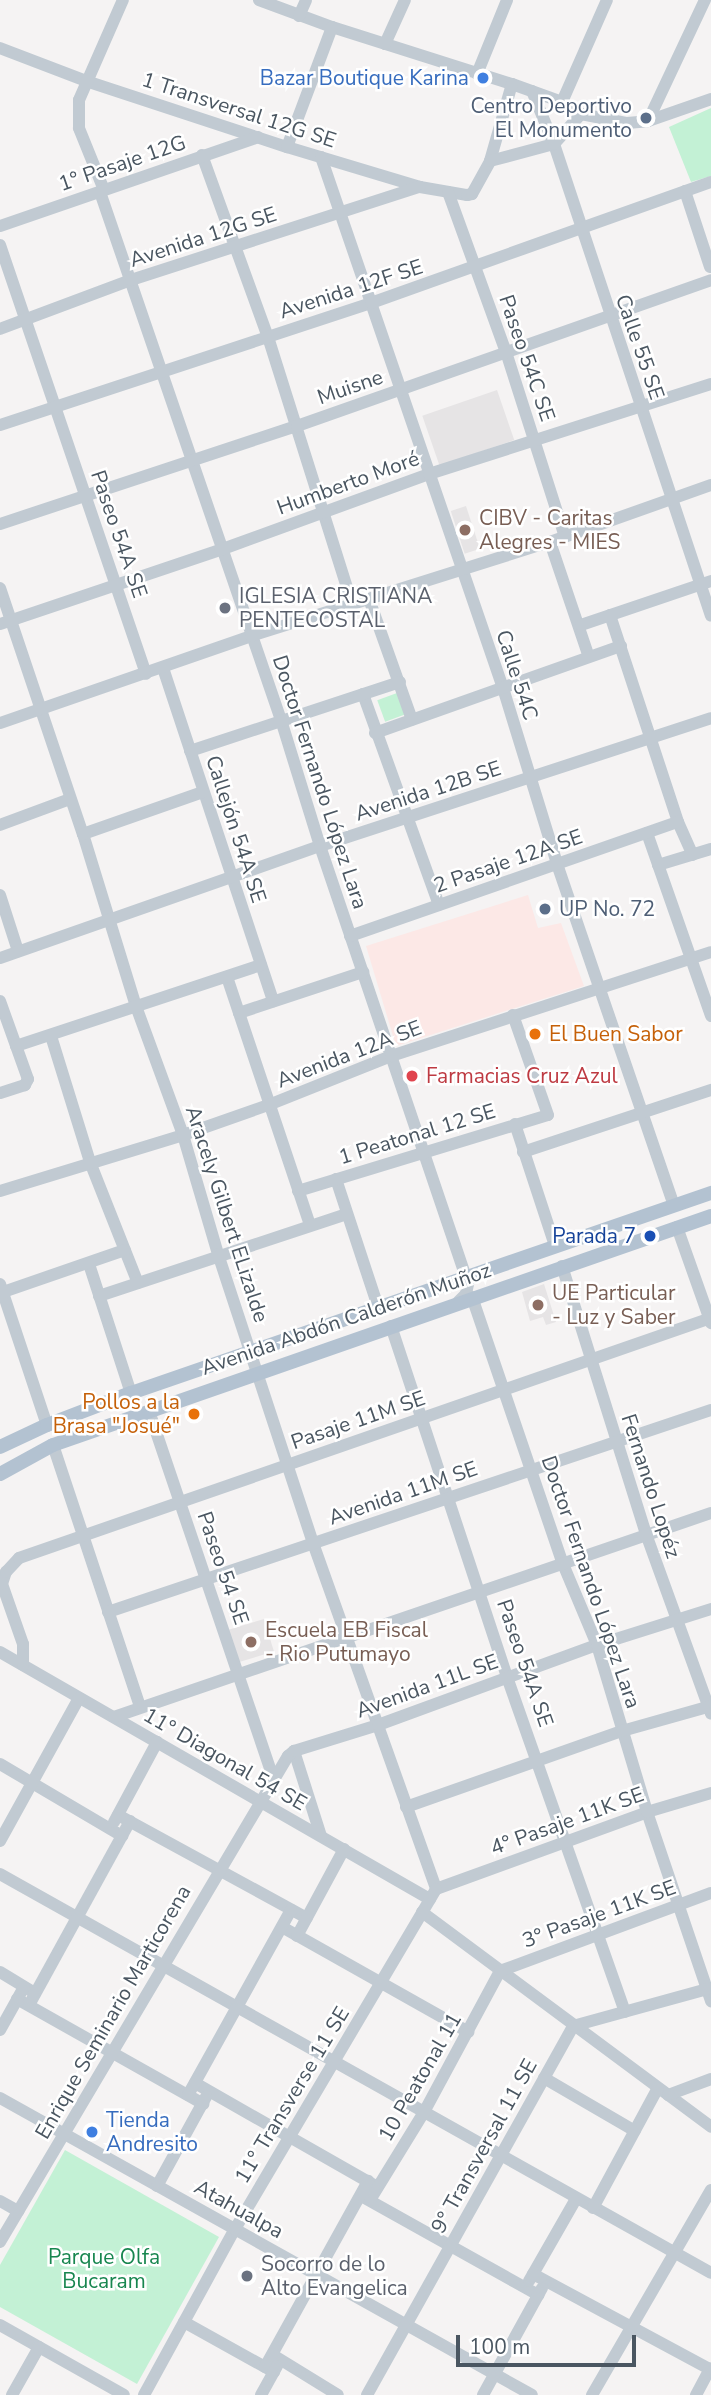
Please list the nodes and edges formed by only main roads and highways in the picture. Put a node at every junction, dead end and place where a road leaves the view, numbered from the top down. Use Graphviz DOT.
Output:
graph roads {
  1 [pos="711,1193"];
  2 [pos="711,1216"];
  3 [pos="0,1447"];
  4 [pos="0,1474"];
  1 -- 3 [label="main road, Avenida Abdón Calderón Muñoz"];
  2 -- 4 [label="main road, Avenida Abdón Calderón Muñoz"];
}
